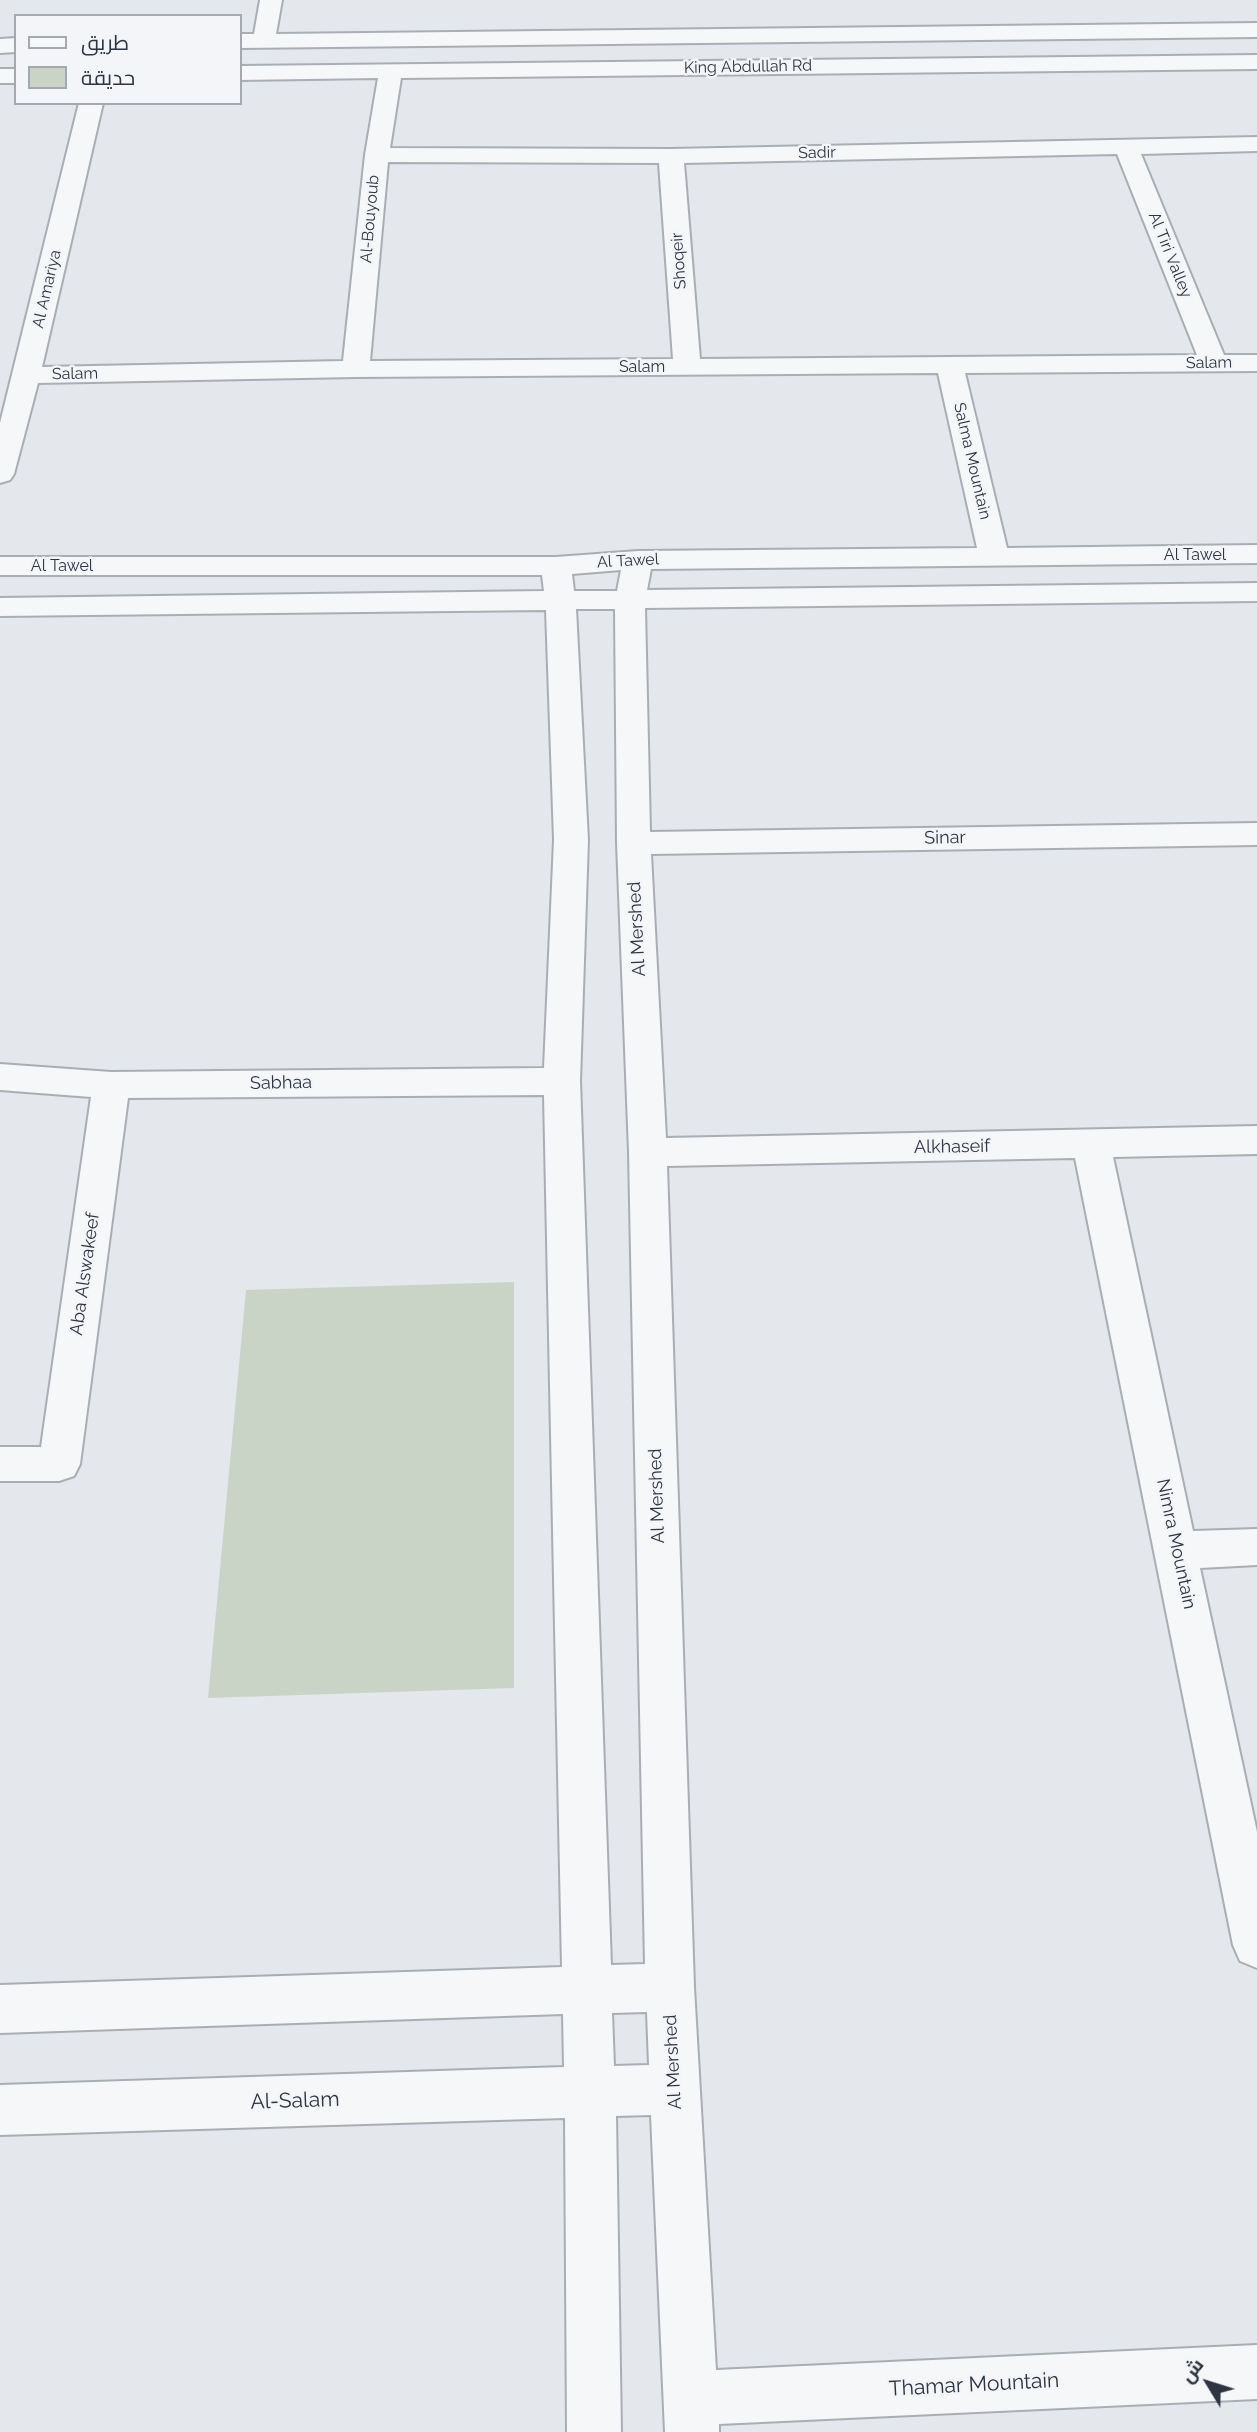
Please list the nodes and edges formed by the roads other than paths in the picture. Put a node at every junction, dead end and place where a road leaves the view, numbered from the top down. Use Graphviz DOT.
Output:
graph roads {
  1 [pos="271,0"];
  2 [pos="1257,30"];
  3 [pos="242,41"];
  4 [pos="264,41"];
  5 [pos="1257,62"];
  6 [pos="391,70"];
  7 [pos="242,73"];
  8 [pos="91,105"];
  9 [pos="1257,144"];
  10 [pos="1126,147"];
  11 [pos="377,155"];
  12 [pos="671,156"];
  13 [pos="1214,363"];
  14 [pos="1257,363"];
  15 [pos="950,365"];
  16 [pos="687,366"];
  17 [pos="356,369"];
  18 [pos="27,375"];
  19 [pos="0,474"];
  20 [pos="1257,554"];
  21 [pos="993,556"];
  22 [pos="0,566"];
  23 [pos="634,580"];
  24 [pos="559,584"];
  25 [pos="1257,592"];
  26 [pos="0,607"];
  27 [pos="1257,834"];
  28 [pos="634,843"];
  29 [pos="0,1077"];
  30 [pos="562,1081"];
  31 [pos="111,1085"];
  32 [pos="1257,1140"];
  33 [pos="1091,1144"];
  34 [pos="648,1153"];
  35 [pos="0,1464"];
  36 [pos="1257,1547"];
  37 [pos="1177,1550"];
  38 [pos="1257,1945"];
  39 [pos="670,1987"];
  40 [pos="587,1992"];
  41 [pos="0,2009"];
  42 [pos="674,2089"];
  43 [pos="590,2093"];
  44 [pos="0,2110"];
  45 [pos="1257,2372"];
  46 [pos="691,2415"];
  47 [pos="594,2432"];
  1 -- 4 [label="street"];
  2 -- 4 [label="street, King Abdullah Rd"];
  3 -- 4 [label="street, King Abdullah Rd"];
  5 -- 6 [label="street, King Abdullah Rd"];
  6 -- 7 [label="street, King Abdullah Rd"];
  6 -- 11 [label="street, Al-Bouyoub"];
  8 -- 18 [label="street, Al Amariya"];
  9 -- 10 [label="street, Sadir"];
  10 -- 12 [label="street, Sadir"];
  10 -- 13 [label="street, Al Tiri Valley"];
  11 -- 12 [label="street, Sadir"];
  11 -- 17 [label="street, Al-Bouyoub"];
  12 -- 16 [label="street, Shoqeir"];
  13 -- 14 [label="street, Salam"];
  13 -- 15 [label="street, Salam"];
  15 -- 16 [label="street, Salam"];
  15 -- 21 [label="street, Salma Mountain"];
  16 -- 17 [label="street, Salam"];
  17 -- 18 [label="street, Salam"];
  18 -- 19 [label="street, Al Amariya"];
  20 -- 21 [label="street, Al Tawel"];
  21 -- 23 [label="street, Al Tawel"];
  22 -- 24 [label="street, Al Tawel"];
  23 -- 24 [label="street, Al Tawel"];
  23 -- 24 [label="street, Al Tawel"];
  23 -- 25 [label="street, Al Tawel"];
  23 -- 28 [label="street, Al Mershed"];
  24 -- 26 [label="street, Al Tawel"];
  24 -- 30 [label="street"];
  27 -- 28 [label="street, Sinar"];
  28 -- 34 [label="street, Al Mershed"];
  29 -- 31 [label="street, Sabhaa"];
  30 -- 31 [label="street, Sabhaa"];
  30 -- 40 [label="street"];
  31 -- 35 [label="street, Aba Alswakeef"];
  32 -- 33 [label="street, Alkhaseif"];
  33 -- 34 [label="street, Alkhaseif"];
  33 -- 37 [label="street, Nimra Mountain"];
  34 -- 39 [label="street, Al Mershed"];
  36 -- 37 [label="street"];
  37 -- 38 [label="street, Nimra Mountain"];
  39 -- 40 [label="street"];
  39 -- 42 [label="street, Al Mershed"];
  40 -- 41 [label="street"];
  40 -- 43 [label="street"];
  42 -- 43 [label="street, Al-Salam"];
  42 -- 46 [label="street, Al Mershed"];
  43 -- 44 [label="street, Al-Salam"];
  43 -- 47 [label="street"];
  45 -- 46 [label="street, Thamar Mountain"];
}
